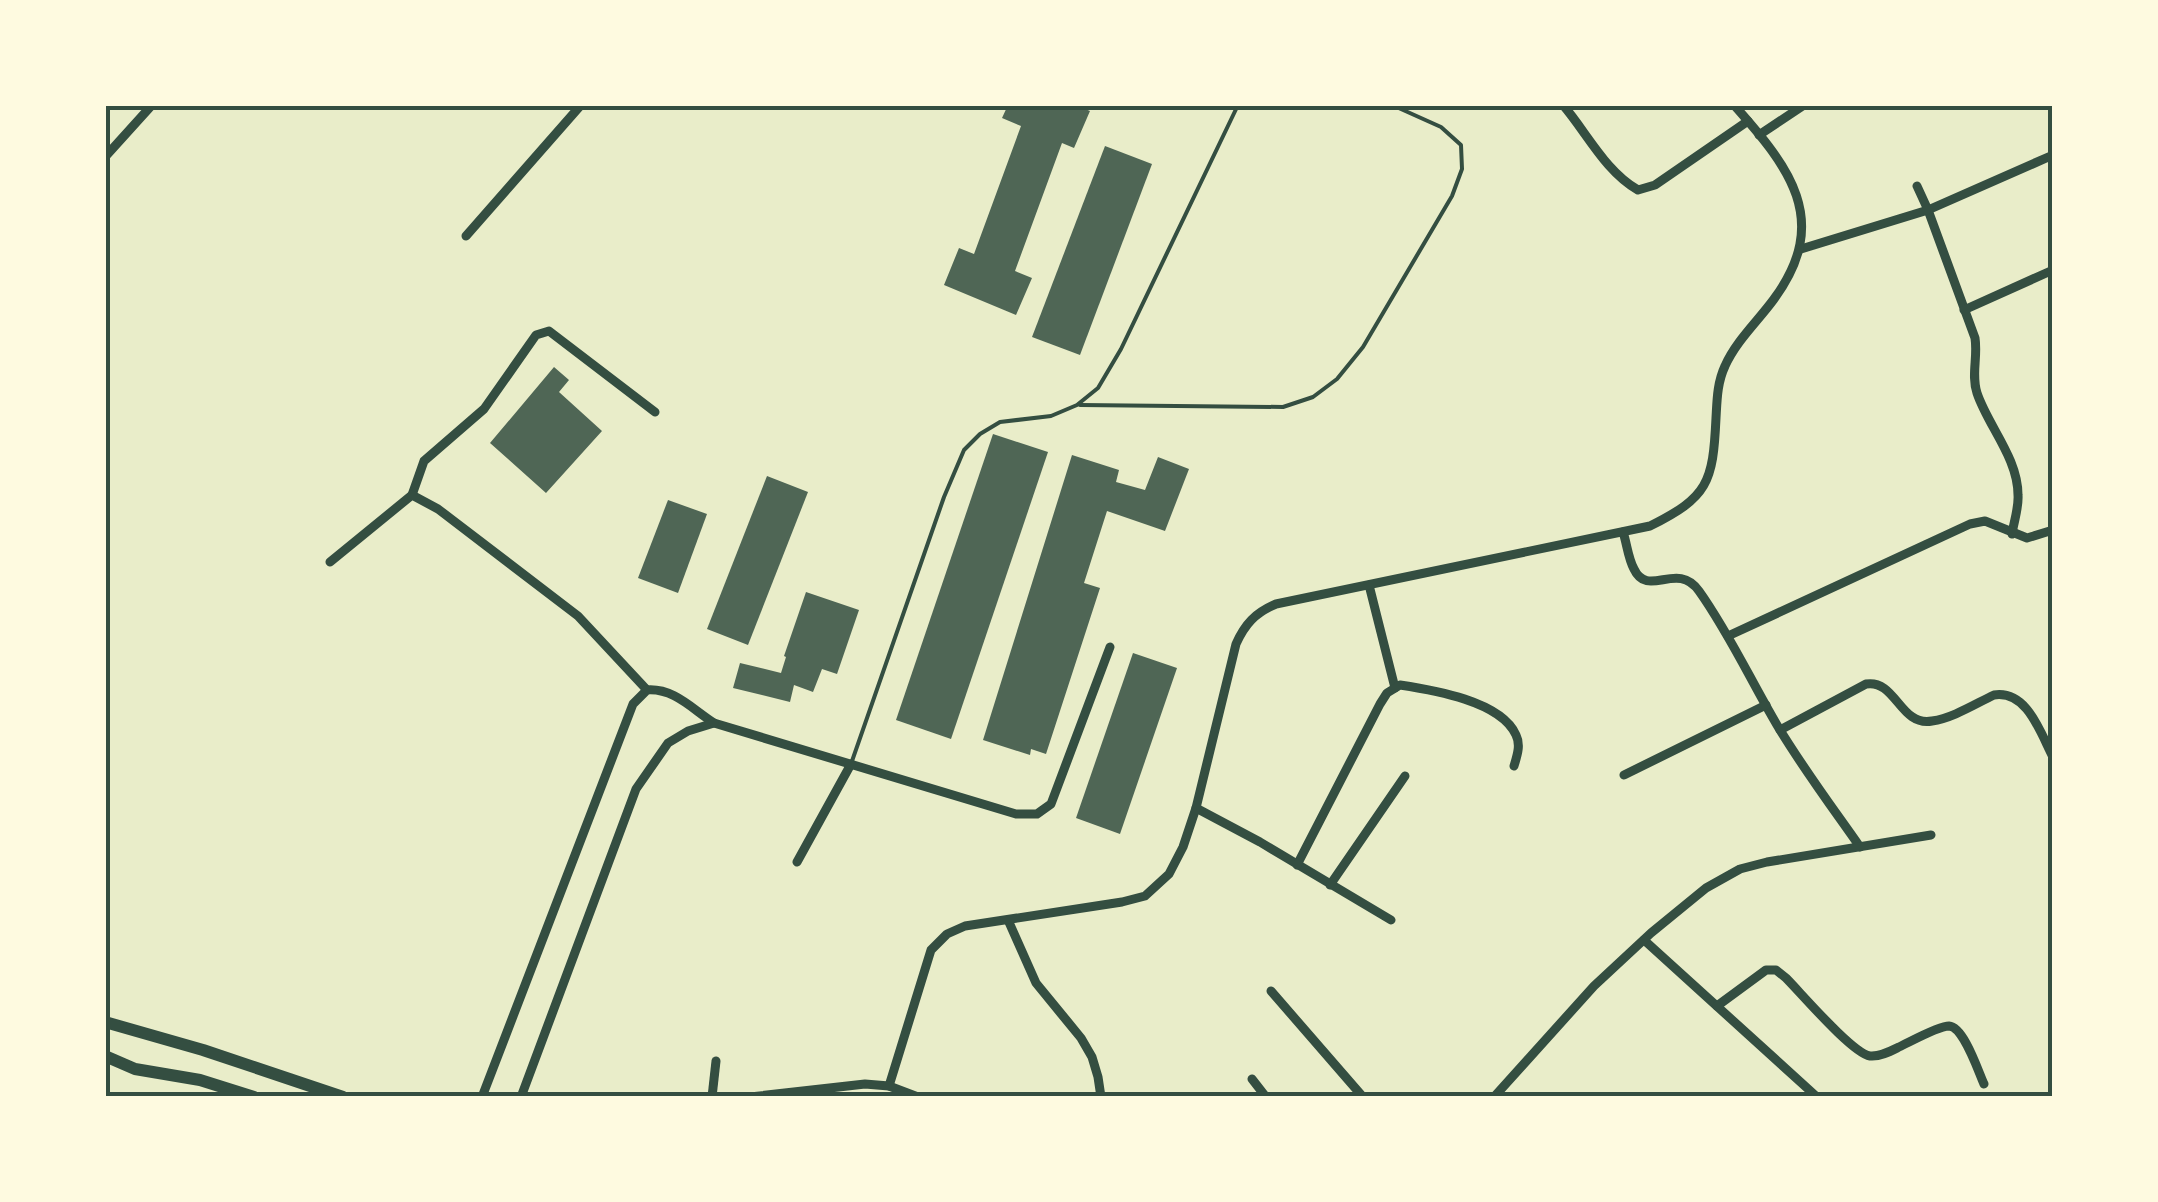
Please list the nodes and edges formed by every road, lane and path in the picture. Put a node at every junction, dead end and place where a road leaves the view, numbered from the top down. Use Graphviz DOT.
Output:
graph roads {
  1 [pos="152,105"];
  2 [pos="581,105"];
  3 [pos="1238,105"];
  4 [pos="1392,105"];
  5 [pos="1563,105"];
  6 [pos="1734,105"];
  7 [pos="1804,105"];
  8 [pos="1748,121"];
  9 [pos="1760,134"];
  10 [pos="2053,156"];
  11 [pos="105,158"];
  12 [pos="1916,186"];
  13 [pos="1928,210"];
  14 [pos="466,236"];
  15 [pos="1801,249"];
  16 [pos="2053,270"];
  17 [pos="1964,310"];
  18 [pos="1077,405"];
  19 [pos="655,412"];
  20 [pos="412,495"];
  21 [pos="2053,530"];
  22 [pos="1624,532"];
  23 [pos="2012,534"];
  24 [pos="330,562"];
  25 [pos="1369,585"];
  26 [pos="1728,636"];
  27 [pos="1110,647"];
  28 [pos="1395,688"];
  29 [pos="647,690"];
  30 [pos="1766,705"];
  31 [pos="714,723"];
  32 [pos="1780,730"];
  33 [pos="2053,757"];
  34 [pos="851,764"];
  35 [pos="1514,766"];
  36 [pos="1624,775"];
  37 [pos="1406,776"];
  38 [pos="1196,808"];
  39 [pos="1932,835"];
  40 [pos="1860,847"];
  41 [pos="797,862"];
  42 [pos="1297,865"];
  43 [pos="1330,886"];
  44 [pos="1008,920"];
  45 [pos="1390,920"];
  46 [pos="1644,940"];
  47 [pos="1270,991"];
  48 [pos="1717,1006"];
  49 [pos="105,1022"];
  50 [pos="105,1056"];
  51 [pos="716,1061"];
  52 [pos="1252,1079"];
  53 [pos="1984,1084"];
  54 [pos="884,1086"];
  55 [pos="1495,1096"];
  56 [pos="254,1097"];
  57 [pos="344,1097"];
  58 [pos="482,1097"];
  59 [pos="521,1097"];
  60 [pos="712,1097"];
  61 [pos="750,1097"];
  62 [pos="875,1097"];
  63 [pos="918,1097"];
  64 [pos="1101,1097"];
  65 [pos="1266,1097"];
  66 [pos="1363,1097"];
  67 [pos="1816,1097"];
  1 -- 11 [label="street"];
  2 -- 14 [label="street"];
  3 -- 18 [label="lane"];
  4 -- 18 [label="lane"];
  5 -- 8 [label="street"];
  6 -- 8 [label="street"];
  7 -- 9 [label="street"];
  8 -- 9 [label="street"];
  9 -- 15 [label="street"];
  10 -- 13 [label="street"];
  12 -- 13 [label="street"];
  13 -- 15 [label="street"];
  13 -- 17 [label="street"];
  15 -- 22 [label="street"];
  16 -- 17 [label="street"];
  17 -- 23 [label="street"];
  18 -- 34 [label="lane"];
  19 -- 20 [label="street"];
  20 -- 24 [label="street"];
  20 -- 29 [label="street"];
  21 -- 23 [label="street"];
  22 -- 25 [label="street"];
  22 -- 26 [label="street"];
  23 -- 26 [label="street"];
  25 -- 28 [label="street"];
  25 -- 38 [label="street"];
  26 -- 30 [label="street"];
  27 -- 34 [label="street"];
  28 -- 35 [label="street"];
  28 -- 42 [label="street"];
  29 -- 31 [label="street"];
  29 -- 58 [label="street"];
  30 -- 32 [label="street"];
  30 -- 36 [label="street"];
  31 -- 34 [label="street"];
  31 -- 59 [label="street"];
  32 -- 33 [label="street"];
  32 -- 40 [label="street"];
  34 -- 41 [label="street"];
  37 -- 43 [label="street"];
  38 -- 42 [label="street"];
  38 -- 44 [label="street"];
  39 -- 40 [label="street"];
  40 -- 46 [label="street"];
  42 -- 43 [label="street"];
  43 -- 45 [label="street"];
  44 -- 54 [label="street"];
  44 -- 64 [label="street"];
  46 -- 48 [label="street"];
  46 -- 55 [label="street"];
  47 -- 66 [label="street"];
  48 -- 53 [label="street"];
  48 -- 67 [label="street"];
  49 -- 57 [label="main road"];
  50 -- 56 [label="main road"];
  51 -- 60 [label="street"];
  52 -- 65 [label="street"];
  54 -- 61 [label="street"];
  54 -- 62 [label="street"];
  54 -- 63 [label="street"];
}
